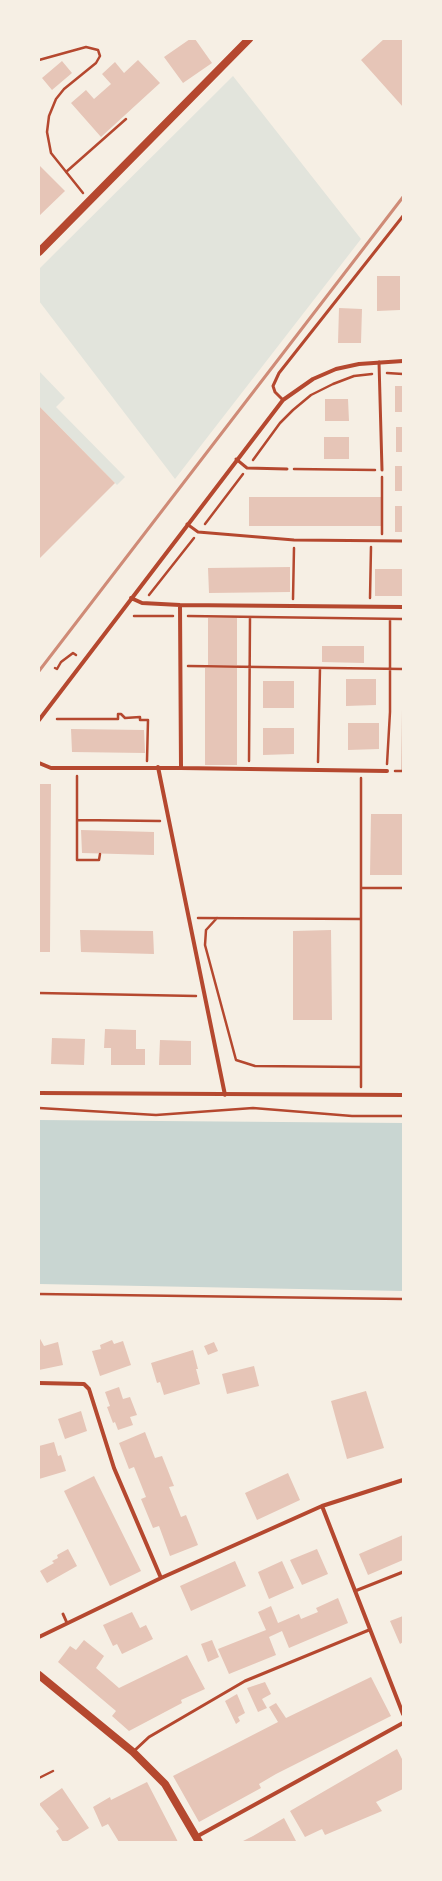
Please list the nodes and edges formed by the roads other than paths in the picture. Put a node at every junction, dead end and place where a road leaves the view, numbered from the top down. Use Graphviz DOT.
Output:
graph roads {
  1 [pos="249,39"];
  2 [pos="403,216"];
  3 [pos="39,252"];
  4 [pos="403,361"];
  5 [pos="379,362"];
  6 [pos="283,400"];
  7 [pos="236,459"];
  8 [pos="287,469"];
  9 [pos="382,470"];
  10 [pos="187,524"];
  11 [pos="403,541"];
  12 [pos="131,598"];
  13 [pos="180,605"];
  14 [pos="403,606"];
  15 [pos="39,720"];
  16 [pos="39,763"];
  17 [pos="158,768"];
  18 [pos="181,768"];
  19 [pos="387,771"];
  20 [pos="39,1093"];
  21 [pos="225,1095"];
  22 [pos="403,1095"];
  23 [pos="39,1383"];
  24 [pos="403,1480"];
  25 [pos="322,1506"];
  26 [pos="403,1572"];
  27 [pos="161,1578"];
  28 [pos="355,1591"];
  29 [pos="63,1614"];
  30 [pos="68,1623"];
  31 [pos="369,1630"];
  32 [pos="39,1636"];
  33 [pos="39,1675"];
  34 [pos="403,1714"];
  35 [pos="403,1723"];
  36 [pos="133,1752"];
  37 [pos="198,1839"];
  1 -- 3 [label="main road"];
  2 -- 6 [label="lane"];
  4 -- 5 [label="street"];
  5 -- 6 [label="street"];
  5 -- 9 [label="lane"];
  6 -- 7 [label="street"];
  7 -- 8 [label="lane"];
  7 -- 10 [label="street"];
  10 -- 11 [label="lane"];
  10 -- 12 [label="street"];
  12 -- 13 [label="street"];
  12 -- 15 [label="street"];
  13 -- 14 [label="street"];
  13 -- 18 [label="street"];
  16 -- 17 [label="street"];
  17 -- 18 [label="street"];
  17 -- 21 [label="street"];
  18 -- 19 [label="street"];
  20 -- 21 [label="street"];
  21 -- 22 [label="street"];
  23 -- 27 [label="street"];
  24 -- 25 [label="street"];
  25 -- 27 [label="street"];
  25 -- 28 [label="street"];
  26 -- 28 [label="lane"];
  27 -- 30 [label="street"];
  28 -- 31 [label="street"];
  29 -- 30 [label="lane"];
  30 -- 32 [label="street"];
  31 -- 34 [label="street"];
  31 -- 36 [label="lane"];
  33 -- 36 [label="main road"];
  35 -- 37 [label="street"];
  36 -- 37 [label="main road"];
}
